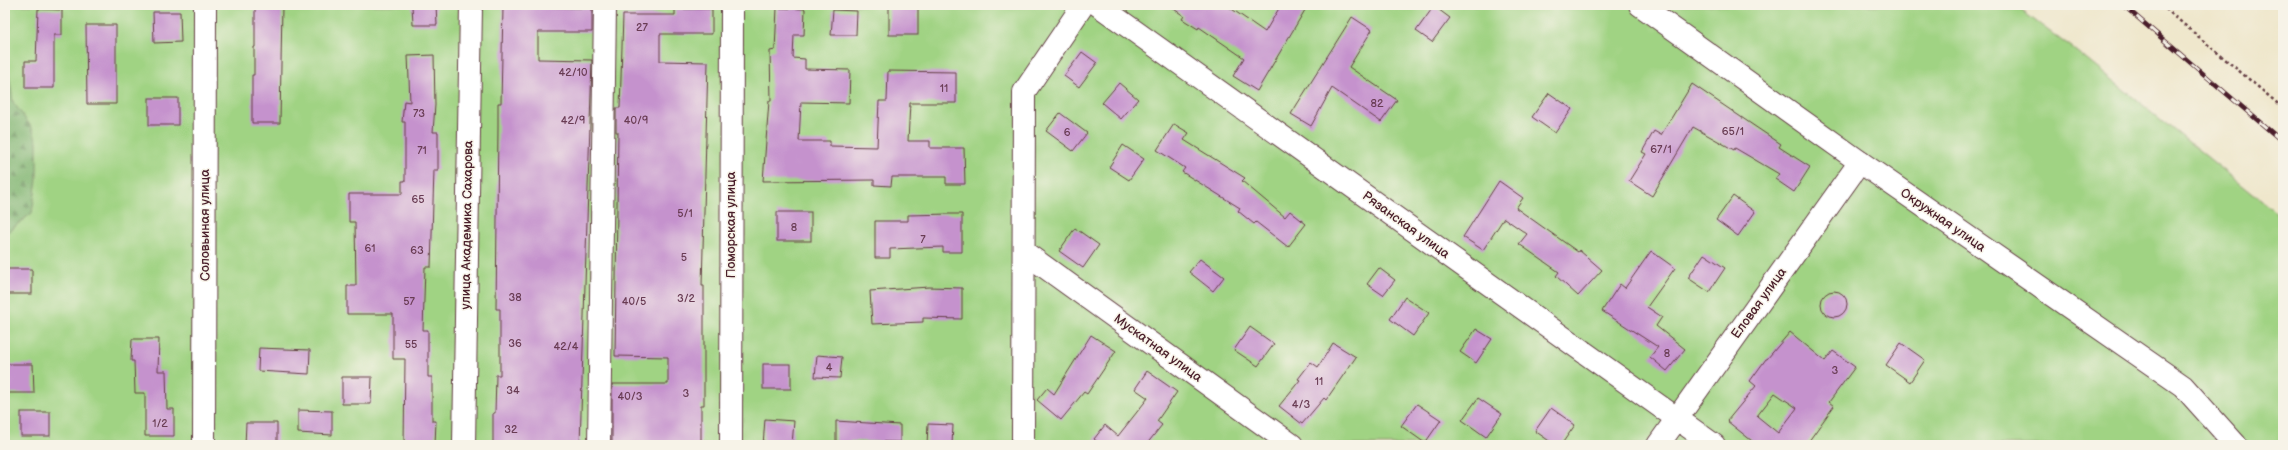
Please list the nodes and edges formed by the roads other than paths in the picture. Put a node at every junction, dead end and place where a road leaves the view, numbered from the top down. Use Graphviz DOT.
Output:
graph roads {
  1 [pos="205,5"];
  2 [pos="470,5"];
  3 [pos="605,5"];
  4 [pos="732,5"];
  5 [pos="1083,5"];
  6 [pos="1098,5"];
  7 [pos="1640,5"];
  8 [pos="1860,162"];
  9 [pos="1024,252"];
  10 [pos="1676,418"];
  11 [pos="204,445"];
  12 [pos="464,445"];
  13 [pos="599,445"];
  14 [pos="731,445"];
  15 [pos="1023,445"];
  16 [pos="1292,445"];
  17 [pos="1658,445"];
  18 [pos="1714,445"];
  19 [pos="2236,445"];
  1 -- 11 [label="street, Соловьиная улица"];
  2 -- 12 [label="street, улица Академика Сахарова"];
  3 -- 13 [label="street"];
  4 -- 14 [label="street, Поморская улица"];
  5 -- 9 [label="street"];
  6 -- 10 [label="street, Рязанская улица"];
  7 -- 8 [label="street, Окружная улица"];
  8 -- 10 [label="street, Еловая улица"];
  8 -- 19 [label="street, Окружная улица"];
  9 -- 15 [label="street"];
  9 -- 16 [label="street, Мускатная улица"];
  10 -- 17 [label="street, Еловая улица"];
  10 -- 18 [label="street, Рязанская улица"];
}
